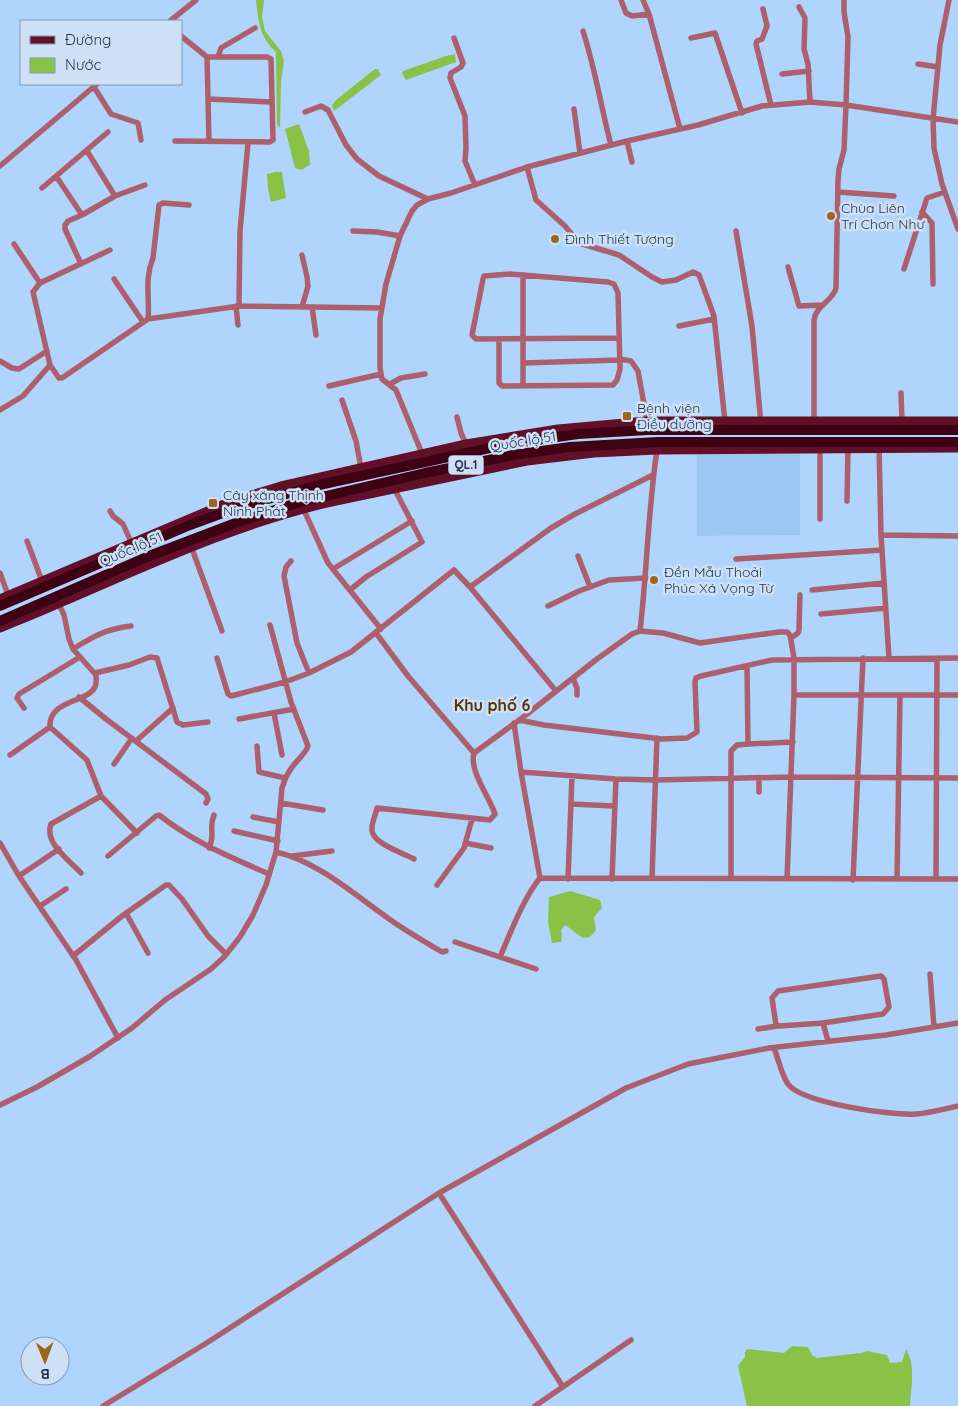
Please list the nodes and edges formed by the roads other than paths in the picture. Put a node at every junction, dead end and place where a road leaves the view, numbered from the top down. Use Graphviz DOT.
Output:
graph roads {
  1 [pos="196,0"];
  2 [pos="621,0"];
  3 [pos="644,0"];
  4 [pos="844,0"];
  5 [pos="946,0"];
  6 [pos="799,7"];
  7 [pos="763,8"];
  8 [pos="649,14"];
  9 [pos="171,20"];
  10 [pos="255,28"];
  11 [pos="583,30"];
  12 [pos="182,37"];
  13 [pos="454,38"];
  14 [pos="691,38"];
  15 [pos="207,57"];
  16 [pos="218,57"];
  17 [pos="918,64"];
  18 [pos="938,67"];
  19 [pos="808,71"];
  20 [pos="782,74"];
  21 [pos="96,85"];
  22 [pos="208,99"];
  23 [pos="271,102"];
  24 [pos="810,102"];
  25 [pos="771,105"];
  26 [pos="846,106"];
  27 [pos="574,109"];
  28 [pos="305,112"];
  29 [pos="742,113"];
  30 [pos="934,119"];
  31 [pos="958,122"];
  32 [pos="680,128"];
  33 [pos="108,132"];
  34 [pos="141,140"];
  35 [pos="175,141"];
  36 [pos="626,141"];
  37 [pos="209,142"];
  38 [pos="248,143"];
  39 [pos="611,145"];
  40 [pos="87,151"];
  41 [pos="580,153"];
  42 [pos="632,162"];
  43 [pos="0,166"];
  44 [pos="528,167"];
  45 [pos="56,176"];
  46 [pos="145,185"];
  47 [pos="476,185"];
  48 [pos="42,188"];
  49 [pos="838,192"];
  50 [pos="946,192"];
  51 [pos="115,196"];
  52 [pos="894,196"];
  53 [pos="428,199"];
  54 [pos="189,205"];
  55 [pos="922,212"];
  56 [pos="82,215"];
  57 [pos="958,228"];
  58 [pos="736,230"];
  59 [pos="353,232"];
  60 [pos="400,236"];
  61 [pos="14,244"];
  62 [pos="110,250"];
  63 [pos="302,255"];
  64 [pos="81,264"];
  65 [pos="788,267"];
  66 [pos="904,269"];
  67 [pos="523,275"];
  68 [pos="114,279"];
  69 [pos="40,283"];
  70 [pos="933,284"];
  71 [pos="823,305"];
  72 [pos="238,306"];
  73 [pos="302,307"];
  74 [pos="312,307"];
  75 [pos="382,308"];
  76 [pos="714,319"];
  77 [pos="146,321"];
  78 [pos="238,325"];
  79 [pos="679,326"];
  80 [pos="316,334"];
  81 [pos="619,338"];
  82 [pos="499,339"];
  83 [pos="523,339"];
  84 [pos="47,351"];
  85 [pos="620,359"];
  86 [pos="0,360"];
  87 [pos="523,363"];
  88 [pos="50,365"];
  89 [pos="381,374"];
  90 [pos="425,374"];
  91 [pos="390,384"];
  92 [pos="329,386"];
  93 [pos="523,386"];
  94 [pos="900,393"];
  95 [pos="342,400"];
  96 [pos="0,410"];
  97 [pos="457,417"];
  98 [pos="646,421"];
  99 [pos="902,421"];
  100 [pos="958,421"];
  101 [pos="659,425"];
  102 [pos="725,426"];
  103 [pos="761,426"];
  104 [pos="814,426"];
  105 [pos="958,430"];
  106 [pos="958,442"];
  107 [pos="466,444"];
  108 [pos="657,446"];
  109 [pos="879,446"];
  110 [pos="848,448"];
  111 [pos="958,448"];
  112 [pos="820,449"];
  113 [pos="424,467"];
  114 [pos="361,468"];
  115 [pos="653,475"];
  116 [pos="338,477"];
  117 [pos="394,488"];
  118 [pos="847,502"];
  119 [pos="302,505"];
  120 [pos="110,511"];
  121 [pos="820,519"];
  122 [pos="412,521"];
  123 [pos="882,535"];
  124 [pos="958,536"];
  125 [pos="27,541"];
  126 [pos="131,542"];
  127 [pos="190,544"];
  128 [pos="882,550"];
  129 [pos="578,556"];
  130 [pos="736,559"];
  131 [pos="291,562"];
  132 [pos="333,569"];
  133 [pos="0,573"];
  134 [pos="646,578"];
  135 [pos="884,583"];
  136 [pos="43,585"];
  137 [pos="470,587"];
  138 [pos="590,587"];
  139 [pos="350,590"];
  140 [pos="812,590"];
  141 [pos="800,594"];
  142 [pos="4,597"];
  143 [pos="60,599"];
  144 [pos="0,606"];
  145 [pos="548,606"];
  146 [pos="886,608"];
  147 [pos="821,614"];
  148 [pos="0,621"];
  149 [pos="270,624"];
  150 [pos="131,626"];
  151 [pos="0,628"];
  152 [pos="222,631"];
  153 [pos="379,631"];
  154 [pos="640,631"];
  155 [pos="791,638"];
  156 [pos="73,649"];
  157 [pos="80,657"];
  158 [pos="217,658"];
  159 [pos="794,658"];
  160 [pos="863,658"];
  161 [pos="889,658"];
  162 [pos="938,658"];
  163 [pos="958,658"];
  164 [pos="747,666"];
  165 [pos="95,673"];
  166 [pos="309,674"];
  167 [pos="573,678"];
  168 [pos="285,682"];
  169 [pos="556,691"];
  170 [pos="861,694"];
  171 [pos="577,695"];
  172 [pos="794,695"];
  173 [pos="900,695"];
  174 [pos="937,695"];
  175 [pos="958,695"];
  176 [pos="79,697"];
  177 [pos="24,708"];
  178 [pos="173,708"];
  179 [pos="294,709"];
  180 [pos="274,713"];
  181 [pos="240,719"];
  182 [pos="208,722"];
  183 [pos="517,722"];
  184 [pos="50,727"];
  185 [pos="657,738"];
  186 [pos="134,740"];
  187 [pos="793,742"];
  188 [pos="748,744"];
  189 [pos="257,746"];
  190 [pos="474,753"];
  191 [pos="282,754"];
  192 [pos="10,755"];
  193 [pos="114,764"];
  194 [pos="521,772"];
  195 [pos="572,776"];
  196 [pos="792,777"];
  197 [pos="858,777"];
  198 [pos="285,778"];
  199 [pos="732,778"];
  200 [pos="759,778"];
  201 [pos="899,778"];
  202 [pos="937,778"];
  203 [pos="958,778"];
  204 [pos="616,779"];
  205 [pos="656,780"];
  206 [pos="759,792"];
  207 [pos="101,796"];
  208 [pos="206,803"];
  209 [pos="281,803"];
  210 [pos="571,804"];
  211 [pos="614,806"];
  212 [pos="323,810"];
  213 [pos="214,815"];
  214 [pos="253,817"];
  215 [pos="472,818"];
  216 [pos="279,822"];
  217 [pos="234,831"];
  218 [pos="136,833"];
  219 [pos="278,841"];
  220 [pos="0,843"];
  221 [pos="465,843"];
  222 [pos="209,848"];
  223 [pos="491,848"];
  224 [pos="58,849"];
  225 [pos="332,851"];
  226 [pos="276,852"];
  227 [pos="108,856"];
  228 [pos="292,856"];
  229 [pos="414,859"];
  230 [pos="81,873"];
  231 [pos="269,874"];
  232 [pos="19,876"];
  233 [pos="540,878"];
  234 [pos="652,878"];
  235 [pos="731,878"];
  236 [pos="568,879"];
  237 [pos="612,879"];
  238 [pos="787,879"];
  239 [pos="897,879"];
  240 [pos="936,879"];
  241 [pos="958,879"];
  242 [pos="853,880"];
  243 [pos="437,884"];
  244 [pos="66,889"];
  245 [pos="40,906"];
  246 [pos="126,913"];
  247 [pos="455,942"];
  248 [pos="446,951"];
  249 [pos="148,953"];
  250 [pos="226,954"];
  251 [pos="72,956"];
  252 [pos="500,957"];
  253 [pos="536,968"];
  254 [pos="930,974"];
  255 [pos="823,1023"];
  256 [pos="958,1023"];
  257 [pos="777,1026"];
  258 [pos="934,1027"];
  259 [pos="758,1029"];
  260 [pos="118,1038"];
  261 [pos="828,1042"];
  262 [pos="774,1048"];
  263 [pos="0,1105"];
  264 [pos="958,1106"];
  265 [pos="439,1193"];
  266 [pos="631,1340"];
  267 [pos="564,1387"];
  268 [pos="103,1406"];
  269 [pos="535,1406"];
  1 -- 9 [label="street"];
  2 -- 8 [label="street"];
  3 -- 8 [label="street"];
  4 -- 26 [label="street"];
  5 -- 18 [label="street"];
  6 -- 19 [label="street"];
  7 -- 25 [label="street"];
  8 -- 32 [label="street"];
  10 -- 16 [label="street"];
  11 -- 39 [label="street"];
  12 -- 15 [label="street"];
  13 -- 47 [label="street"];
  14 -- 29 [label="street"];
  15 -- 16 [label="street"];
  15 -- 22 [label="street"];
  16 -- 23 [label="street"];
  17 -- 18 [label="street"];
  18 -- 30 [label="street"];
  19 -- 20 [label="street"];
  19 -- 24 [label="street"];
  21 -- 34 [label="street"];
  21 -- 43 [label="street"];
  22 -- 23 [label="street"];
  22 -- 37 [label="street"];
  23 -- 38 [label="street"];
  24 -- 25 [label="street"];
  24 -- 26 [label="street"];
  25 -- 29 [label="street"];
  26 -- 30 [label="street"];
  26 -- 49 [label="street"];
  27 -- 41 [label="street"];
  28 -- 53 [label="street"];
  29 -- 32 [label="street"];
  30 -- 31 [label="street"];
  30 -- 50 [label="street"];
  32 -- 36 [label="street"];
  33 -- 40 [label="street"];
  35 -- 37 [label="street"];
  36 -- 39 [label="street"];
  36 -- 42 [label="street"];
  37 -- 38 [label="street"];
  38 -- 72 [label="street"];
  39 -- 41 [label="street"];
  40 -- 45 [label="street"];
  40 -- 51 [label="street"];
  41 -- 44 [label="street"];
  44 -- 47 [label="street"];
  44 -- 76 [label="street"];
  45 -- 48 [label="street"];
  45 -- 56 [label="street"];
  46 -- 51 [label="street"];
  47 -- 53 [label="street"];
  49 -- 52 [label="street"];
  49 -- 71 [label="street"];
  50 -- 55 [label="street"];
  50 -- 57 [label="street"];
  51 -- 56 [label="street"];
  53 -- 60 [label="street"];
  54 -- 77 [label="street"];
  55 -- 66 [label="street"];
  55 -- 70 [label="street"];
  56 -- 64 [label="street"];
  58 -- 103 [label="street"];
  59 -- 60 [label="street"];
  60 -- 75 [label="street"];
  61 -- 69 [label="street"];
  62 -- 64 [label="street"];
  63 -- 73 [label="street"];
  64 -- 69 [label="street"];
  65 -- 71 [label="street"];
  67 -- 81 [label="street"];
  67 -- 82 [label="street"];
  67 -- 83 [label="street"];
  68 -- 77 [label="street"];
  69 -- 84 [label="street"];
  71 -- 104 [label="street"];
  72 -- 73 [label="street"];
  72 -- 77 [label="street"];
  72 -- 78 [label="street"];
  73 -- 74 [label="street"];
  74 -- 75 [label="street"];
  74 -- 80 [label="street"];
  75 -- 89 [label="street"];
  76 -- 79 [label="street"];
  76 -- 102 [label="street"];
  77 -- 88 [label="street"];
  81 -- 83 [label="street"];
  81 -- 85 [label="street"];
  82 -- 83 [label="street"];
  82 -- 93 [label="street"];
  83 -- 87 [label="street"];
  84 -- 86 [label="street"];
  84 -- 88 [label="street"];
  85 -- 87 [label="street"];
  85 -- 93 [label="street"];
  85 -- 98 [label="street"];
  87 -- 93 [label="street"];
  88 -- 96 [label="street"];
  89 -- 91 [label="street"];
  89 -- 92 [label="street"];
  90 -- 91 [label="street"];
  91 -- 113 [label="street"];
  94 -- 99 [label="street"];
  95 -- 114 [label="street"];
  97 -- 107 [label="street"];
  98 -- 101 [label="main road, Quốc lộ 51 / QL.1"];
  98 -- 107 [label="main road, Quốc lộ 51 / QL.1"];
  99 -- 100 [label="main road, Quốc lộ 51 / QL.1"];
  99 -- 104 [label="main road, Quốc lộ 51 / QL.1"];
  101 -- 102 [label="highway, Quốc lộ 51 / QL.1"];
  101 -- 108 [label="highway"];
  101 -- 113 [label="highway, Quốc lộ 51 / QL.1"];
  102 -- 103 [label="highway, Quốc lộ 51 / QL.1"];
  103 -- 104 [label="highway, Quốc lộ 51 / QL.1"];
  104 -- 105 [label="highway, Quốc lộ 51 / QL.1"];
  106 -- 109 [label="highway, Quốc lộ 51 / QL.1"];
  107 -- 113 [label="main road, Quốc lộ 51 / QL.1"];
  108 -- 109 [label="highway, Quốc lộ 51 / QL.1"];
  108 -- 112 [label="main road, Quốc lộ 51 / QL.1"];
  108 -- 113 [label="highway, Quốc lộ 51 / QL.1"];
  108 -- 115 [label="street"];
  109 -- 110 [label="main road, Quốc lộ 51 / QL.1"];
  109 -- 111 [label="main road, Quốc lộ 51 / QL.1"];
  109 -- 123 [label="street"];
  110 -- 112 [label="main road, Quốc lộ 51 / QL.1"];
  110 -- 118 [label="street"];
  112 -- 121 [label="street"];
  113 -- 114 [label="main road, Quốc lộ 51 / QL.1"];
  113 -- 116 [label="highway, Quốc lộ 51 / QL.1"];
  113 -- 117 [label="main road, Quốc lộ 51 / QL.1"];
  113 -- 119 [label="highway, Quốc lộ 51 / QL.1"];
  114 -- 116 [label="main road, Quốc lộ 51 / QL.1"];
  115 -- 134 [label="street"];
  115 -- 137 [label="street"];
  116 -- 126 [label="main road, Quốc lộ 51 / QL.1"];
  116 -- 136 [label="highway, Quốc lộ 51 / QL.1"];
  117 -- 119 [label="main road, Quốc lộ 51 / QL.1"];
  117 -- 122 [label="street"];
  119 -- 127 [label="highway, Quốc lộ 51 / QL.1"];
  119 -- 132 [label="street"];
  120 -- 126 [label="street"];
  122 -- 132 [label="street"];
  122 -- 139 [label="street"];
  123 -- 124 [label="street"];
  123 -- 128 [label="street"];
  125 -- 136 [label="street"];
  126 -- 136 [label="main road, Quốc lộ 51 / QL.1"];
  127 -- 143 [label="highway, Quốc lộ 51 / QL.1"];
  127 -- 152 [label="street"];
  128 -- 130 [label="street"];
  128 -- 135 [label="street"];
  129 -- 138 [label="street"];
  131 -- 166 [label="street"];
  132 -- 139 [label="street"];
  133 -- 142 [label="street"];
  134 -- 138 [label="street"];
  134 -- 154 [label="street"];
  135 -- 140 [label="street"];
  135 -- 146 [label="street"];
  136 -- 142 [label="main road, Quốc lộ 51 / QL.1"];
  136 -- 144 [label="highway, Quốc lộ 51 / QL.1"];
  137 -- 153 [label="street"];
  137 -- 169 [label="street"];
  138 -- 145 [label="street"];
  139 -- 153 [label="street"];
  141 -- 155 [label="street"];
  143 -- 148 [label="highway, Quốc lộ 51 / QL.1"];
  143 -- 151 [label="main road, Quốc lộ 51 / QL.1"];
  143 -- 156 [label="street"];
  146 -- 147 [label="street"];
  146 -- 161 [label="street"];
  149 -- 168 [label="street"];
  150 -- 156 [label="street"];
  153 -- 166 [label="street"];
  153 -- 190 [label="street"];
  154 -- 155 [label="street"];
  154 -- 167 [label="street"];
  155 -- 159 [label="street"];
  156 -- 157 [label="street"];
  157 -- 165 [label="street"];
  157 -- 177 [label="street"];
  158 -- 168 [label="street"];
  159 -- 160 [label="street"];
  159 -- 164 [label="street"];
  159 -- 172 [label="street"];
  160 -- 161 [label="street"];
  160 -- 170 [label="street"];
  161 -- 162 [label="street"];
  162 -- 163 [label="street"];
  162 -- 174 [label="street"];
  164 -- 185 [label="street"];
  164 -- 188 [label="street"];
  165 -- 176 [label="street"];
  165 -- 178 [label="street"];
  166 -- 168 [label="street"];
  167 -- 169 [label="street"];
  167 -- 171 [label="street"];
  168 -- 179 [label="street"];
  169 -- 183 [label="street"];
  170 -- 172 [label="street"];
  170 -- 173 [label="street"];
  170 -- 197 [label="street"];
  172 -- 187 [label="street"];
  173 -- 174 [label="street"];
  173 -- 201 [label="street"];
  174 -- 175 [label="street"];
  174 -- 202 [label="street"];
  176 -- 184 [label="street"];
  176 -- 186 [label="street"];
  178 -- 182 [label="street"];
  178 -- 186 [label="street"];
  179 -- 180 [label="street"];
  179 -- 198 [label="street"];
  180 -- 181 [label="street"];
  180 -- 191 [label="street"];
  183 -- 185 [label="street"];
  183 -- 190 [label="street"];
  183 -- 194 [label="street"];
  184 -- 192 [label="street"];
  184 -- 207 [label="street"];
  185 -- 205 [label="street"];
  186 -- 193 [label="street"];
  186 -- 208 [label="street"];
  187 -- 188 [label="street"];
  187 -- 196 [label="street"];
  188 -- 199 [label="street"];
  189 -- 198 [label="street"];
  190 -- 215 [label="street"];
  194 -- 195 [label="street"];
  194 -- 233 [label="street"];
  195 -- 204 [label="street"];
  195 -- 210 [label="street"];
  196 -- 197 [label="street"];
  196 -- 200 [label="street"];
  196 -- 238 [label="street"];
  197 -- 201 [label="street"];
  197 -- 242 [label="street"];
  198 -- 209 [label="street"];
  199 -- 200 [label="street"];
  199 -- 205 [label="street"];
  199 -- 235 [label="street"];
  200 -- 206 [label="street"];
  201 -- 202 [label="street"];
  201 -- 239 [label="street"];
  202 -- 203 [label="street"];
  202 -- 240 [label="street"];
  204 -- 205 [label="street"];
  204 -- 211 [label="street"];
  205 -- 234 [label="street"];
  207 -- 218 [label="street"];
  207 -- 224 [label="street"];
  209 -- 212 [label="street"];
  209 -- 216 [label="street"];
  210 -- 211 [label="street"];
  210 -- 236 [label="street"];
  211 -- 237 [label="street"];
  213 -- 222 [label="street"];
  214 -- 216 [label="street"];
  215 -- 221 [label="street"];
  215 -- 229 [label="street"];
  216 -- 219 [label="street"];
  217 -- 219 [label="street"];
  218 -- 222 [label="street"];
  218 -- 227 [label="street"];
  219 -- 226 [label="street"];
  220 -- 232 [label="street"];
  221 -- 223 [label="street"];
  221 -- 243 [label="street"];
  222 -- 231 [label="street"];
  224 -- 230 [label="street"];
  224 -- 232 [label="street"];
  225 -- 228 [label="street"];
  226 -- 228 [label="street"];
  226 -- 231 [label="street"];
  228 -- 248 [label="street"];
  231 -- 250 [label="street"];
  232 -- 245 [label="street"];
  233 -- 236 [label="street"];
  233 -- 252 [label="street"];
  234 -- 235 [label="street"];
  234 -- 237 [label="street"];
  235 -- 238 [label="street"];
  236 -- 237 [label="street"];
  238 -- 242 [label="street"];
  239 -- 240 [label="street"];
  239 -- 242 [label="street"];
  240 -- 241 [label="street"];
  244 -- 245 [label="street"];
  245 -- 251 [label="street"];
  246 -- 249 [label="street"];
  246 -- 250 [label="street"];
  246 -- 251 [label="street"];
  247 -- 252 [label="street"];
  250 -- 260 [label="street"];
  251 -- 260 [label="street"];
  252 -- 253 [label="street"];
  254 -- 258 [label="street"];
  255 -- 257 [label="street"];
  255 -- 257 [label="street"];
  255 -- 261 [label="street"];
  256 -- 258 [label="street"];
  257 -- 259 [label="street"];
  258 -- 261 [label="street"];
  260 -- 263 [label="street"];
  261 -- 262 [label="street"];
  262 -- 264 [label="street"];
  262 -- 265 [label="street"];
  265 -- 267 [label="street"];
  265 -- 268 [label="street"];
  266 -- 267 [label="street"];
  267 -- 269 [label="street"];
}
